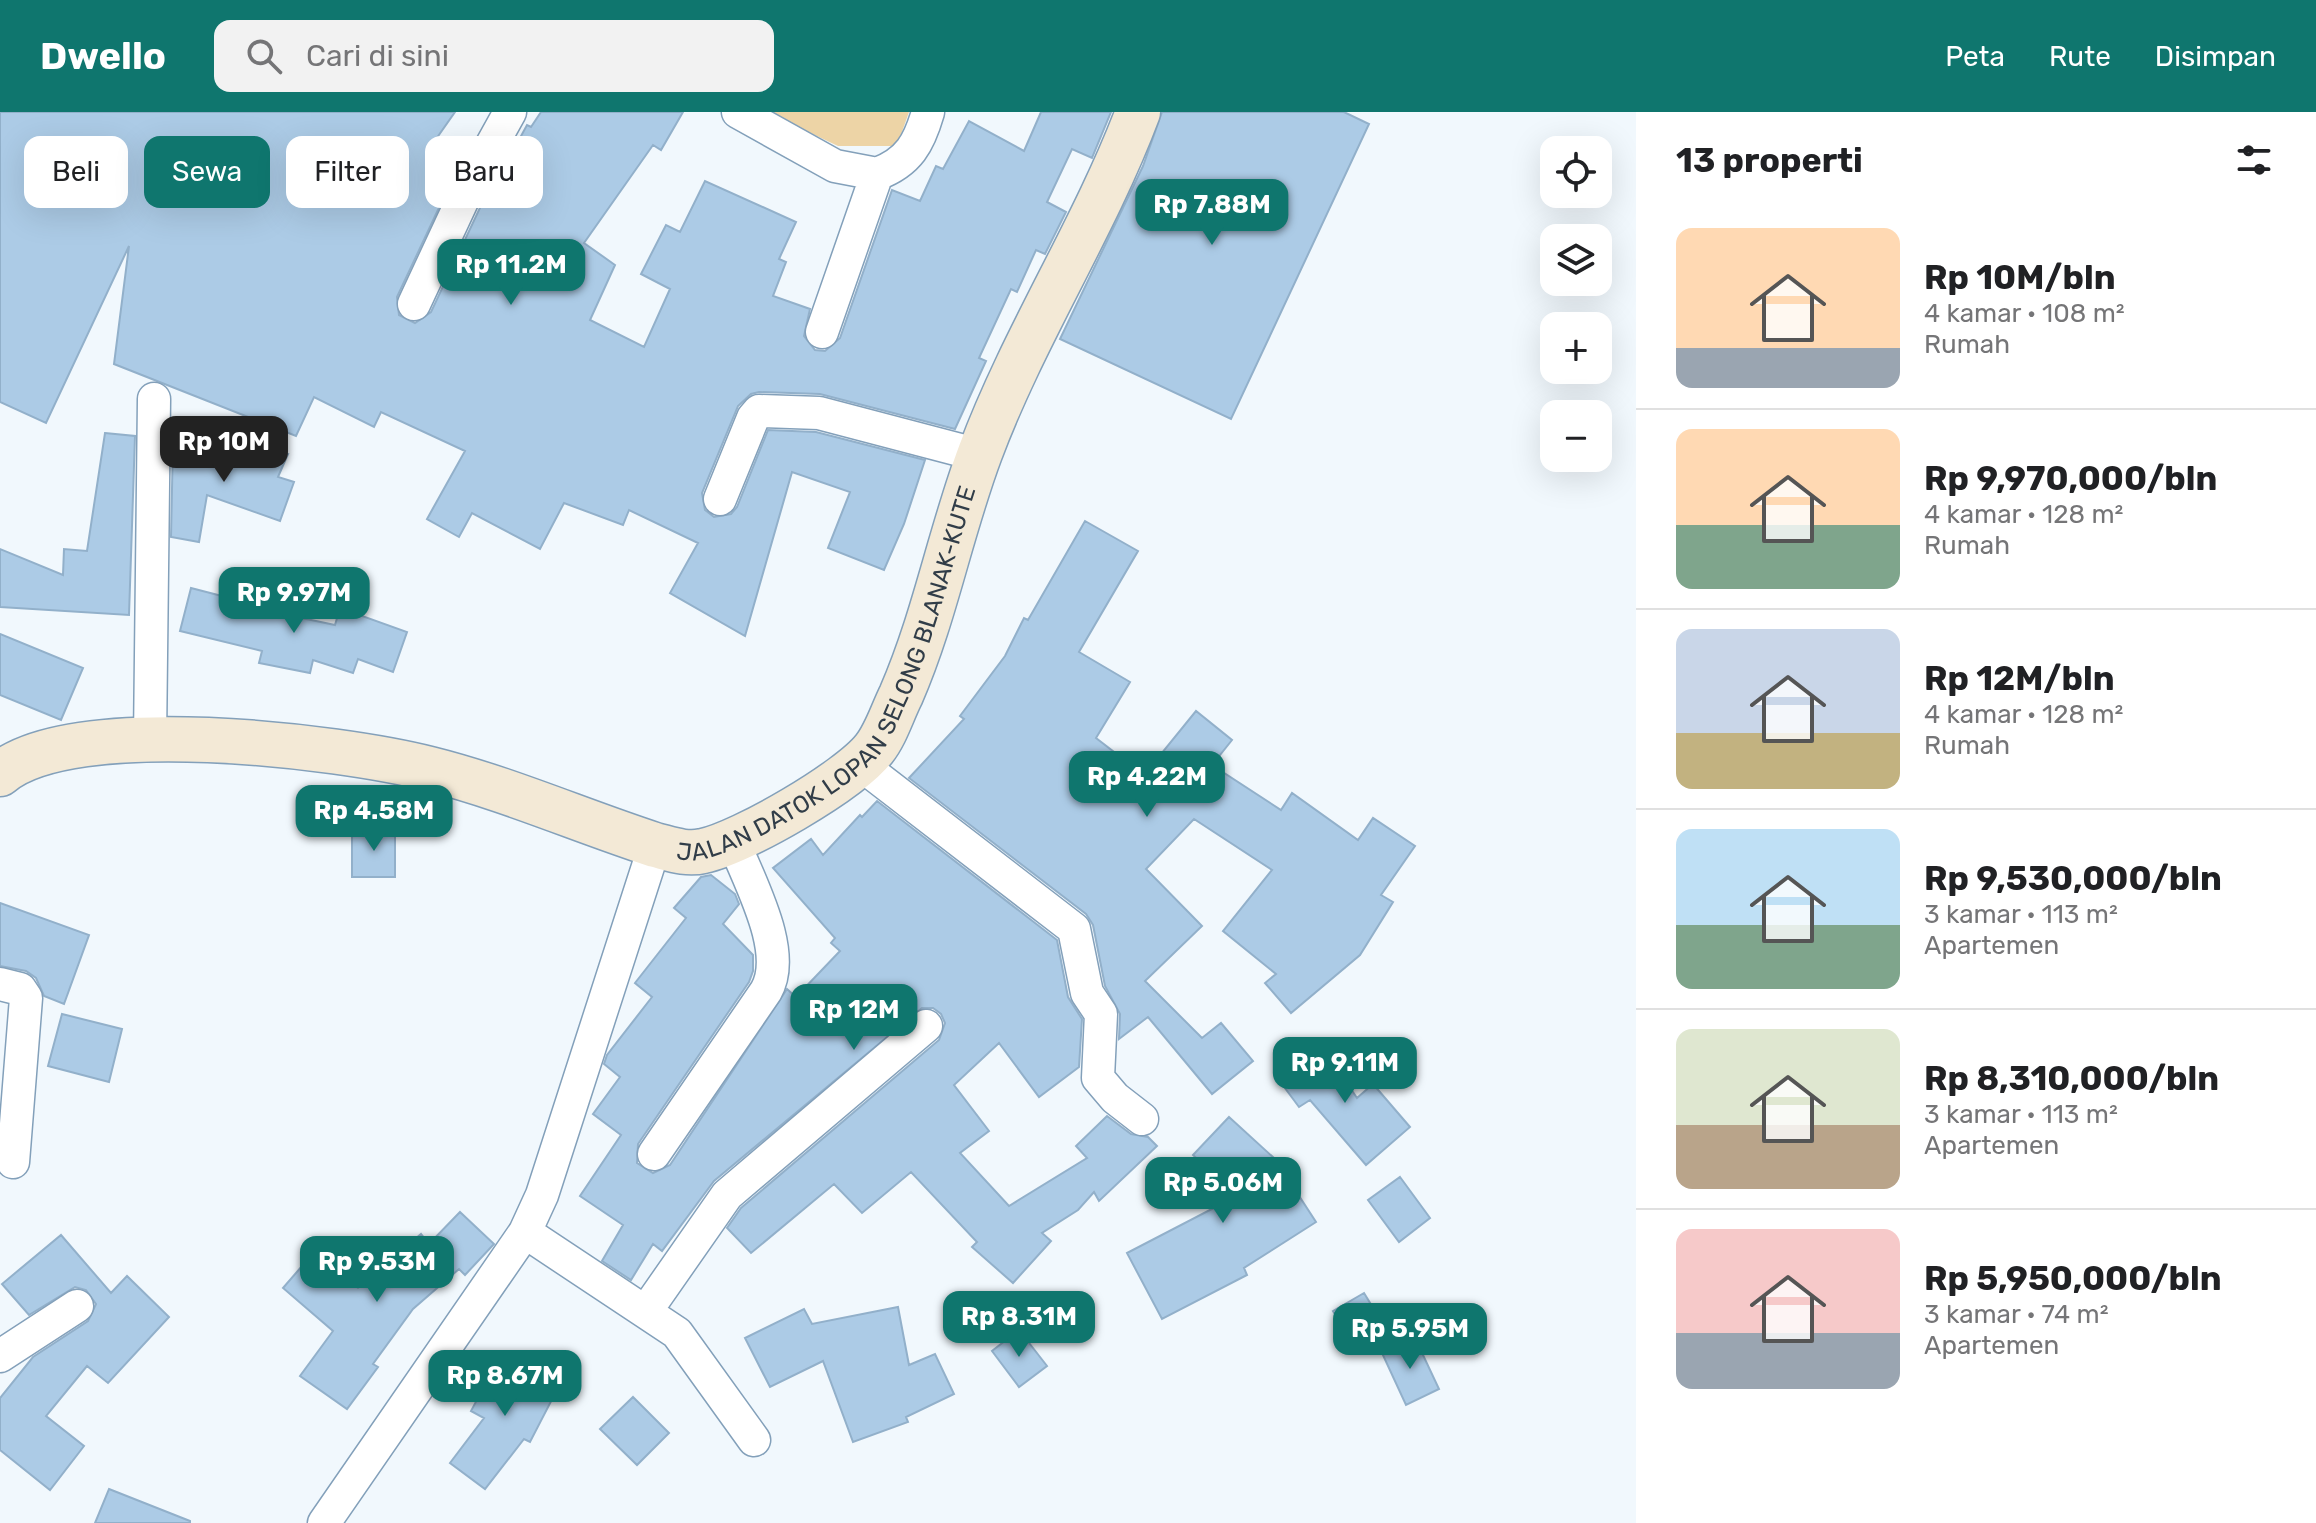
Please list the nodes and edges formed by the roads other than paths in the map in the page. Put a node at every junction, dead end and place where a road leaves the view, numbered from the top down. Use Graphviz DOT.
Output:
graph roads {
  1 [pos="510,112"];
  2 [pos="738,112"];
  3 [pos="928,112"];
  4 [pos="1138,112"];
  5 [pos="877,174"];
  6 [pos="414,304"];
  7 [pos="822,332"];
  8 [pos="154,399"];
  9 [pos="979,455"];
  10 [pos="720,499"];
  11 [pos="150,741"];
  12 [pos="860,764"];
  13 [pos="0,774"];
  14 [pos="733,840"];
  15 [pos="655,845"];
  16 [pos="0,984"];
  17 [pos="926,1026"];
  18 [pos="1142,1119"];
  19 [pos="654,1154"];
  20 [pos="13,1162"];
  21 [pos="525,1232"];
  22 [pos="77,1306"];
  23 [pos="646,1311"];
  24 [pos="0,1356"];
  25 [pos="754,1440"];
  26 [pos="324,1523"];
  1 -- 6 [label="street"];
  2 -- 5 [label="street"];
  3 -- 5 [label="street"];
  4 -- 9 [label="street, JALAN DATOK LOPAN SELONG BLANAK-KUTE"];
  5 -- 7 [label="street"];
  8 -- 11 [label="street"];
  9 -- 10 [label="street"];
  9 -- 12 [label="street, JALAN DATOK LOPAN SELONG BLANAK-KUTE"];
  11 -- 13 [label="street, JALAN DATOK LOPAN SELONG BLANAK-KUTE"];
  11 -- 15 [label="street, JALAN DATOK LOPAN SELONG BLANAK-KUTE"];
  12 -- 14 [label="street, JALAN DATOK LOPAN SELONG BLANAK-KUTE"];
  12 -- 18 [label="street"];
  14 -- 15 [label="street, JALAN DATOK LOPAN SELONG BLANAK-KUTE"];
  14 -- 19 [label="street"];
  15 -- 21 [label="street"];
  16 -- 20 [label="street"];
  17 -- 23 [label="street"];
  21 -- 23 [label="street"];
  21 -- 26 [label="street"];
  22 -- 24 [label="street"];
  23 -- 25 [label="street"];
}
